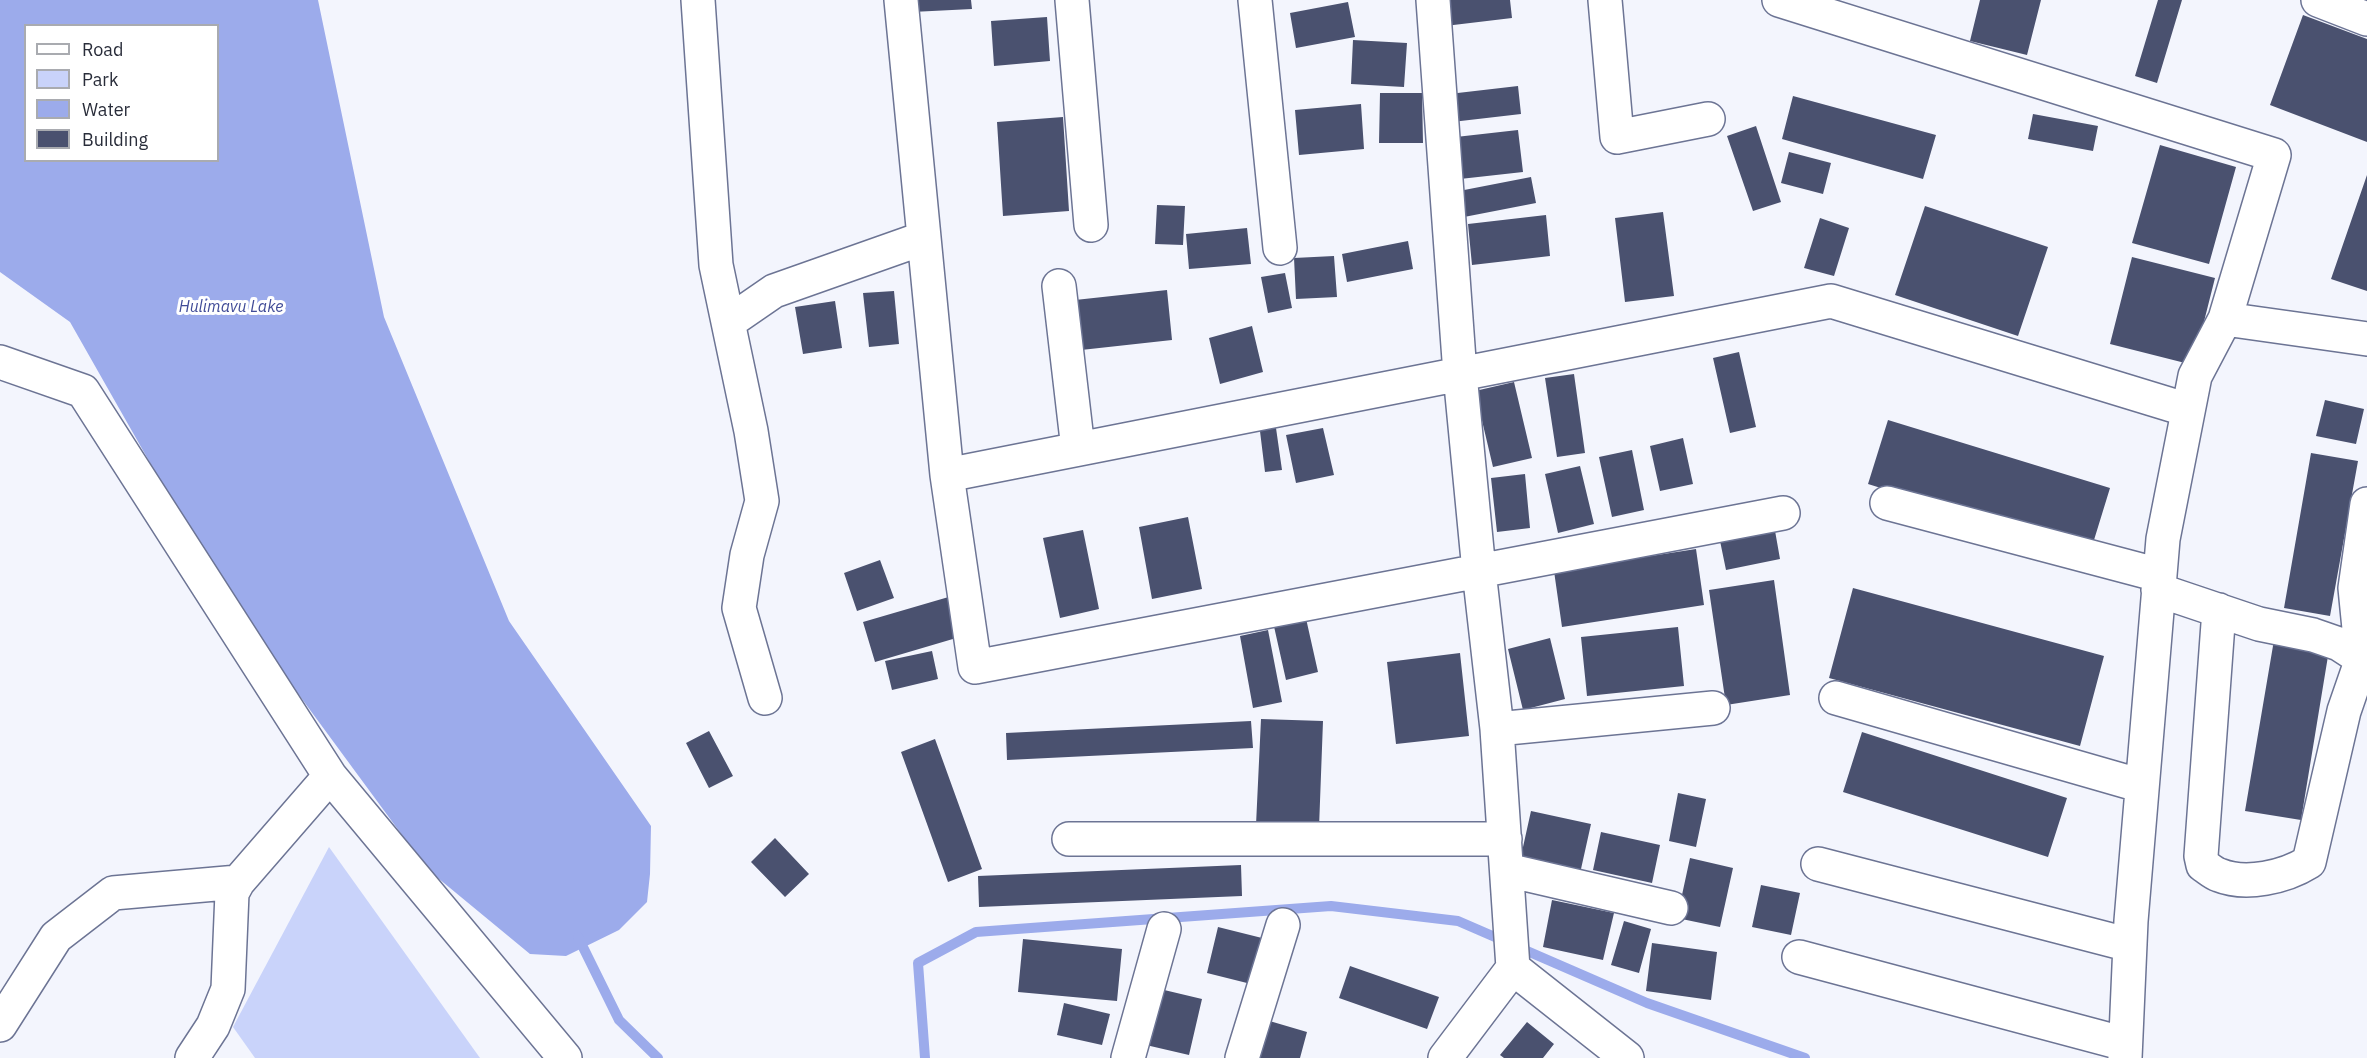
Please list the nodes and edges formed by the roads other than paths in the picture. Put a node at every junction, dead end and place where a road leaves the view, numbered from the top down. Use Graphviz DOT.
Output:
graph roads {
  1 [pos="698,0"];
  2 [pos="901,0"];
  3 [pos="1072,0"];
  4 [pos="1255,0"];
  5 [pos="1433,0"];
  6 [pos="1605,0"];
  7 [pos="1779,0"];
  8 [pos="2318,0"];
  9 [pos="2367,19"];
  10 [pos="1708,119"];
  11 [pos="1091,225"];
  12 [pos="924,238"];
  13 [pos="1280,248"];
  14 [pos="1059,286"];
  15 [pos="2225,319"];
  16 [pos="729,322"];
  17 [pos="2367,339"];
  18 [pos="0,362"];
  19 [pos="1460,374"];
  20 [pos="2188,410"];
  21 [pos="1078,449"];
  22 [pos="947,475"];
  23 [pos="1887,503"];
  24 [pos="2367,504"];
  25 [pos="1783,513"];
  26 [pos="1479,571"];
  27 [pos="2159,583"];
  28 [pos="2219,610"];
  29 [pos="2365,660"];
  30 [pos="765,698"];
  31 [pos="1836,698"];
  32 [pos="1713,708"];
  33 [pos="1497,729"];
  34 [pos="330,776"];
  35 [pos="2142,786"];
  36 [pos="1069,839"];
  37 [pos="1506,855"];
  38 [pos="1818,864"];
  39 [pos="238,882"];
  40 [pos="1671,908"];
  41 [pos="1283,925"];
  42 [pos="1164,929"];
  43 [pos="2130,945"];
  44 [pos="1798,957"];
  45 [pos="1513,966"];
  46 [pos="0,1025"];
  47 [pos="2125,1051"];
  48 [pos="192,1058"];
  49 [pos="565,1058"];
  50 [pos="1128,1058"];
  51 [pos="1242,1058"];
  52 [pos="1445,1058"];
  53 [pos="1627,1058"];
  1 -- 16 [label="street"];
  2 -- 12 [label="street"];
  3 -- 11 [label="street"];
  4 -- 13 [label="street"];
  5 -- 19 [label="street"];
  6 -- 10 [label="street"];
  7 -- 15 [label="street"];
  8 -- 9 [label="street"];
  12 -- 16 [label="street"];
  12 -- 22 [label="street"];
  14 -- 21 [label="street"];
  15 -- 17 [label="street"];
  15 -- 20 [label="street"];
  16 -- 30 [label="street"];
  18 -- 34 [label="street"];
  19 -- 20 [label="street"];
  19 -- 21 [label="street"];
  19 -- 26 [label="street"];
  20 -- 27 [label="street"];
  21 -- 22 [label="street"];
  22 -- 26 [label="street"];
  23 -- 27 [label="street"];
  24 -- 29 [label="street"];
  25 -- 26 [label="street"];
  26 -- 33 [label="street"];
  27 -- 28 [label="street"];
  27 -- 35 [label="street"];
  28 -- 29 [label="street"];
  28 -- 29 [label="street"];
  31 -- 35 [label="street"];
  32 -- 33 [label="street"];
  33 -- 37 [label="street"];
  34 -- 39 [label="street"];
  34 -- 49 [label="street"];
  35 -- 43 [label="street"];
  36 -- 37 [label="street"];
  37 -- 40 [label="street"];
  37 -- 45 [label="street"];
  38 -- 43 [label="street"];
  39 -- 46 [label="street"];
  39 -- 48 [label="street"];
  41 -- 51 [label="street"];
  42 -- 50 [label="street"];
  43 -- 47 [label="street"];
  44 -- 47 [label="street"];
  45 -- 52 [label="street"];
  45 -- 53 [label="street"];
}
